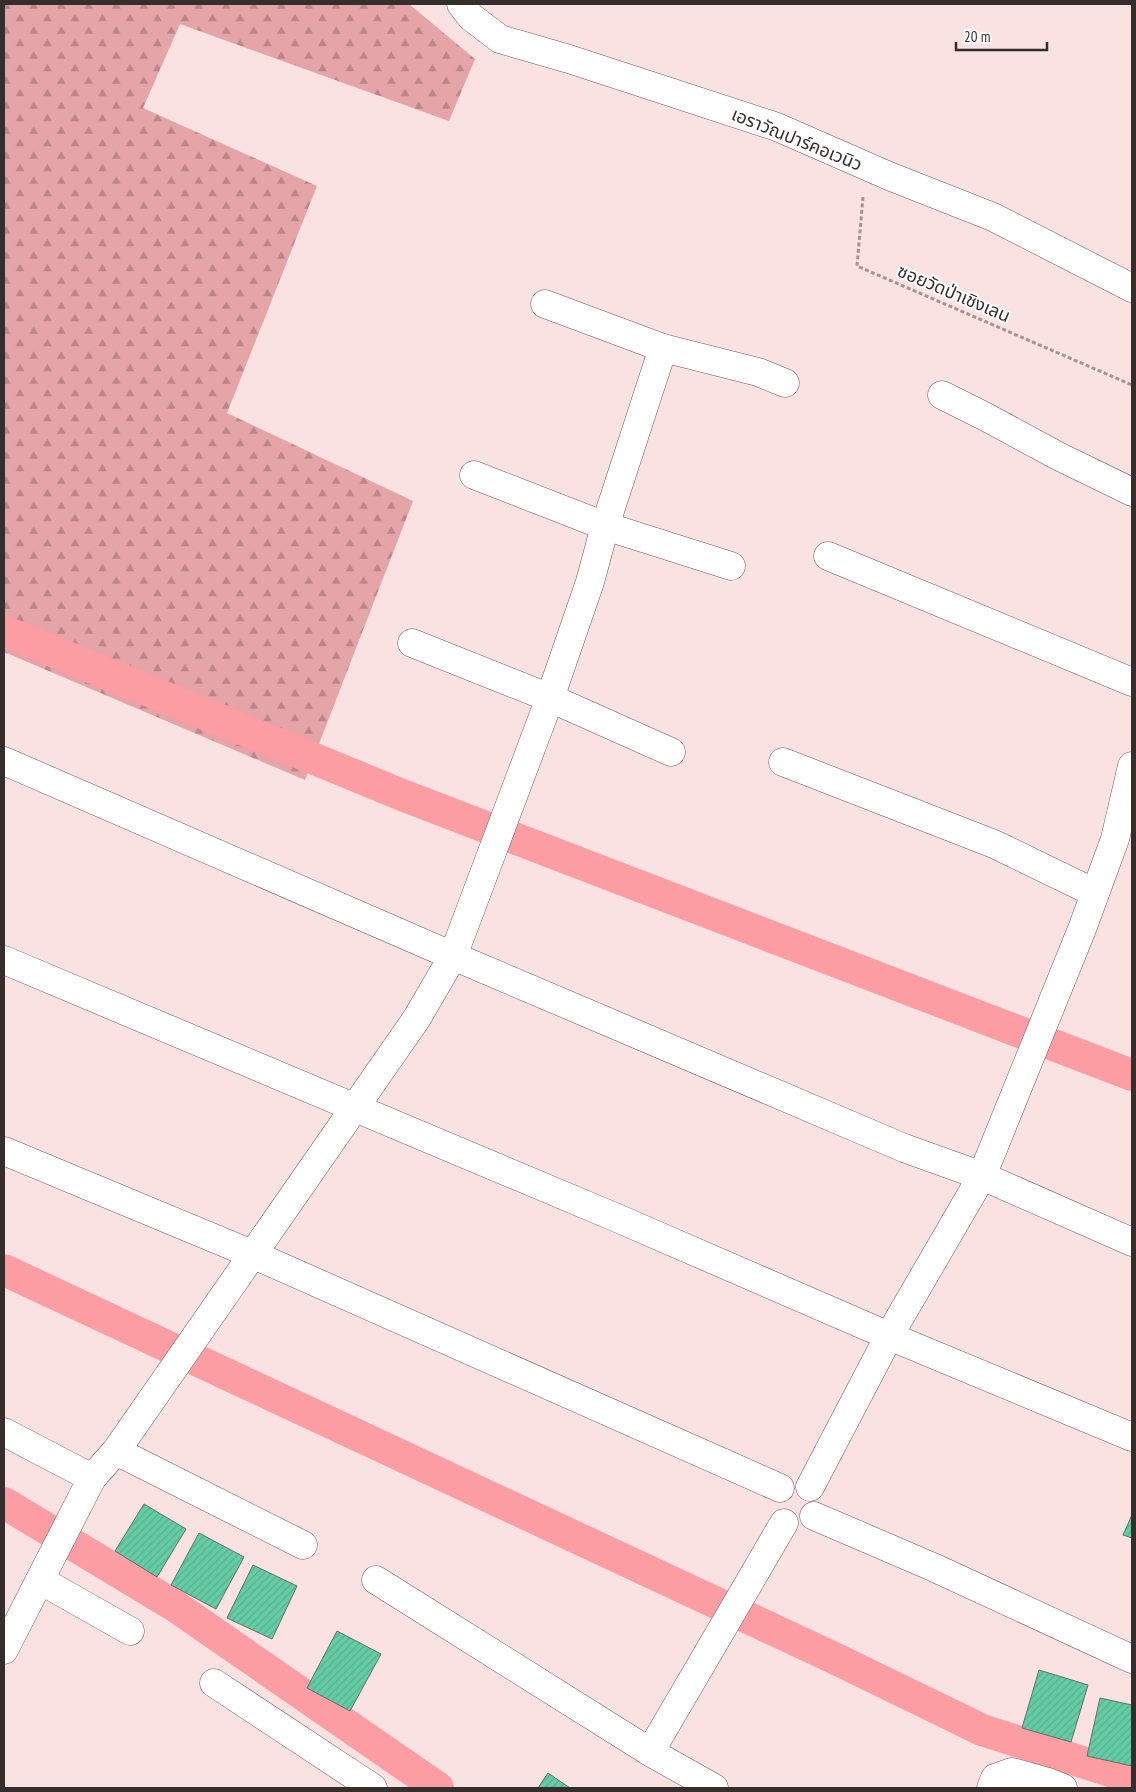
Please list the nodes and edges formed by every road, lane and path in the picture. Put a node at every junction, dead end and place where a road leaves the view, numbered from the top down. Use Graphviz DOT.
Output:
graph roads {
  1 [pos="461,4"];
  2 [pos="866,166"];
  3 [pos="1132,288"];
  4 [pos="545,304"];
  5 [pos="663,348"];
  6 [pos="785,383"];
  7 [pos="1132,386"];
  8 [pos="942,395"];
  9 [pos="474,475"];
  10 [pos="1132,492"];
  11 [pos="605,526"];
  12 [pos="828,556"];
  13 [pos="731,566"];
  14 [pos="412,643"];
  15 [pos="1132,682"];
  16 [pos="550,698"];
  17 [pos="671,752"];
  18 [pos="4,761"];
  19 [pos="783,762"];
  20 [pos="1132,766"];
  21 [pos="1095,893"];
  22 [pos="453,956"];
  23 [pos="4,960"];
  24 [pos="354,1108"];
  25 [pos="4,1151"];
  26 [pos="982,1176"];
  27 [pos="1132,1242"];
  28 [pos="252,1254"];
  29 [pos="890,1336"];
  30 [pos="4,1432"];
  31 [pos="1132,1437"];
  32 [pos="116,1451"];
  33 [pos="92,1478"];
  34 [pos="780,1488"];
  35 [pos="810,1488"];
  36 [pos="814,1516"];
  37 [pos="784,1523"];
  38 [pos="303,1544"];
  39 [pos="40,1580"];
  40 [pos="376,1580"];
  41 [pos="130,1631"];
  42 [pos="4,1650"];
  43 [pos="1132,1659"];
  44 [pos="214,1682"];
  45 [pos="650,1752"];
  46 [pos="373,1788"];
  47 [pos="714,1788"];
  48 [pos="991,1788"];
  49 [pos="1063,1788"];
  1 -- 2 [label="street, เอราวัณปาร์คอเวนิว"];
  2 -- 3 [label="street, เอราวัณปาร์คอเวนิว"];
  2 -- 7 [label="path, ซอยวัดป่าเชิงเลน"];
  4 -- 5 [label="street"];
  5 -- 6 [label="street"];
  5 -- 11 [label="street"];
  8 -- 10 [label="street"];
  9 -- 11 [label="street"];
  11 -- 13 [label="street"];
  11 -- 16 [label="street"];
  12 -- 15 [label="street"];
  14 -- 16 [label="street"];
  16 -- 17 [label="street"];
  16 -- 22 [label="street"];
  18 -- 22 [label="street"];
  19 -- 21 [label="street"];
  20 -- 21 [label="street"];
  21 -- 26 [label="street"];
  22 -- 24 [label="street"];
  22 -- 26 [label="street"];
  23 -- 24 [label="street"];
  24 -- 28 [label="street"];
  24 -- 29 [label="street"];
  25 -- 28 [label="street"];
  26 -- 27 [label="street"];
  26 -- 29 [label="street"];
  28 -- 32 [label="street"];
  28 -- 34 [label="street"];
  29 -- 31 [label="street"];
  29 -- 35 [label="street"];
  30 -- 33 [label="street"];
  32 -- 33 [label="street"];
  32 -- 38 [label="street"];
  33 -- 39 [label="street"];
  34 -- 35 [label="street"];
  34 -- 37 [label="street"];
  35 -- 36 [label="street"];
  36 -- 37 [label="street"];
  36 -- 43 [label="street"];
  37 -- 45 [label="street"];
  39 -- 41 [label="street"];
  39 -- 42 [label="street"];
  40 -- 45 [label="street"];
  44 -- 46 [label="street"];
  45 -- 47 [label="street"];
  48 -- 49 [label="street"];
}
